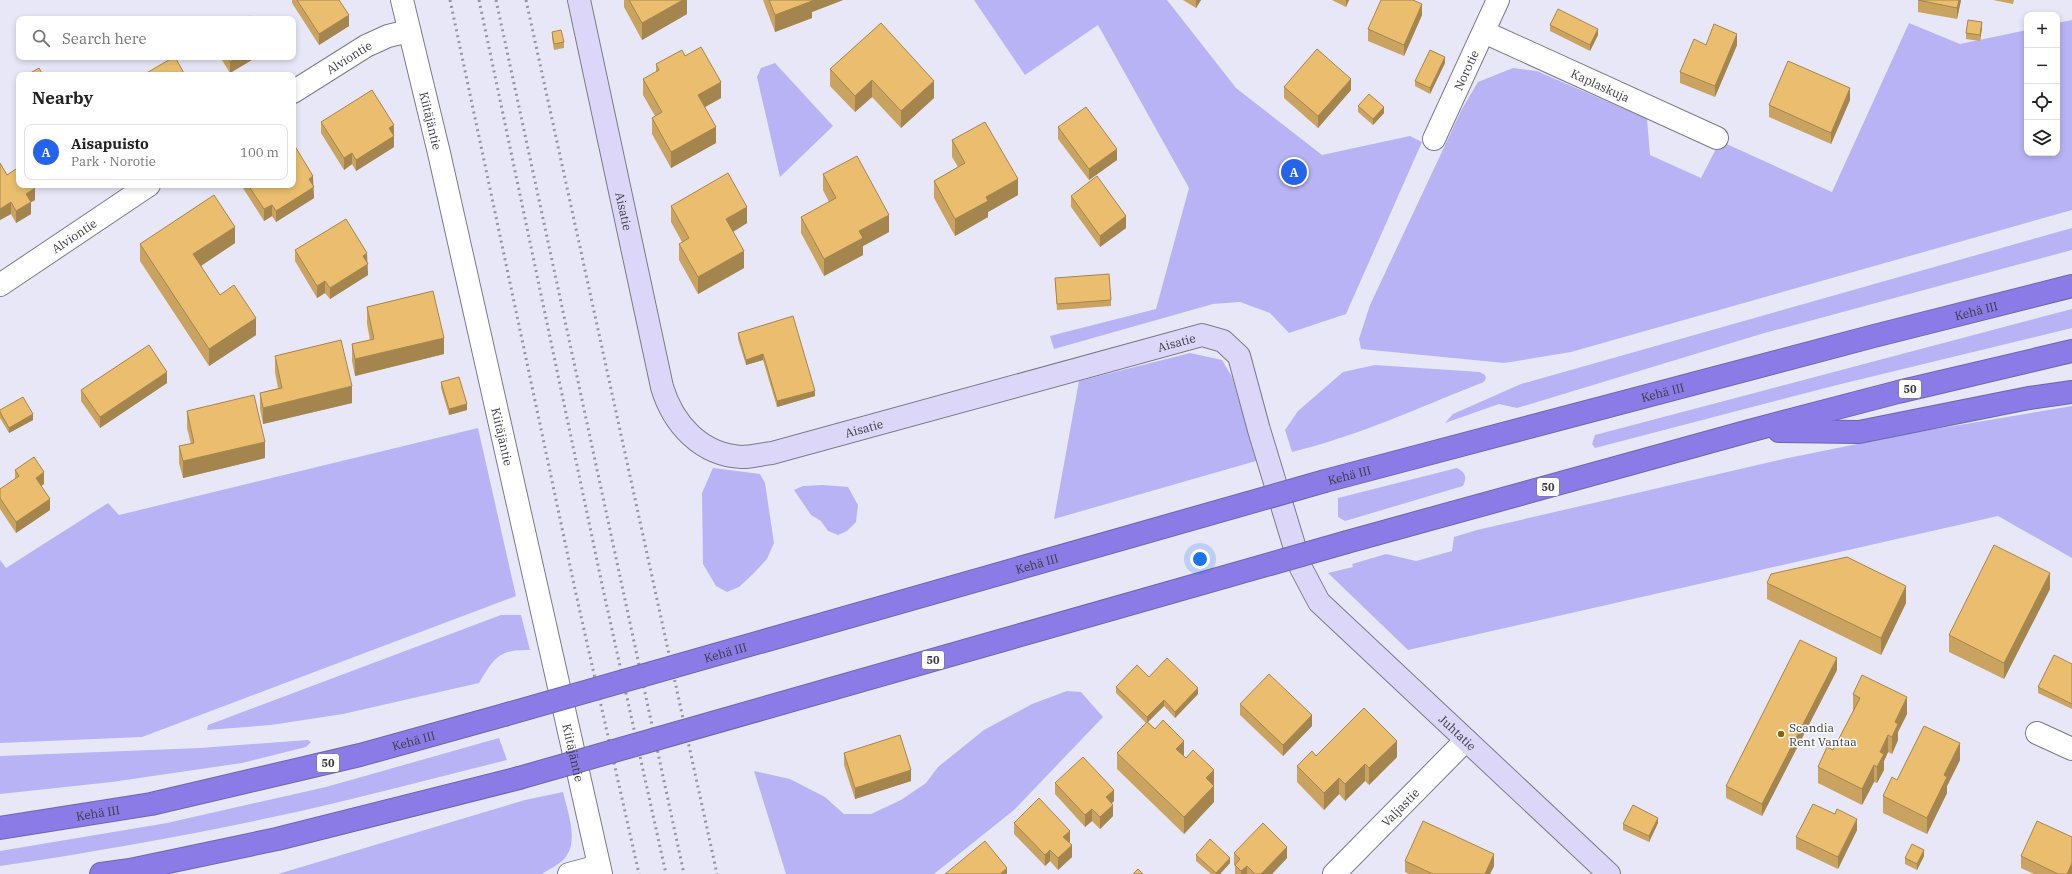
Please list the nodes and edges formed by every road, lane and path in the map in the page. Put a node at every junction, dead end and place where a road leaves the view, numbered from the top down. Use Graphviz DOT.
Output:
graph roads {
  1 [pos="402,0"];
  2 [pos="579,0"];
  3 [pos="1498,0"];
  4 [pos="409,31"];
  5 [pos="1484,32"];
  6 [pos="296,90"];
  7 [pos="1717,138"];
  8 [pos="1434,139"];
  9 [pos="145,188"];
  10 [pos="0,285"];
  11 [pos="2072,286"];
  12 [pos="2072,351"];
  13 [pos="2072,392"];
  14 [pos="1749,431"];
  15 [pos="1309,587"];
  16 [pos="2037,733"];
  17 [pos="1466,740"];
  18 [pos="2072,748"];
  19 [pos="0,828"];
  20 [pos="600,870"];
  21 [pos="124,872"];
  22 [pos="101,874"];
  23 [pos="569,874"];
  24 [pos="1334,874"];
  25 [pos="1609,874"];
  1 -- 4 [label="street, Kiitäjäntie"];
  2 -- 15 [label="street, Aisatie"];
  3 -- 5 [label="street, Norotie"];
  4 -- 6 [label="street, Alviontie"];
  4 -- 20 [label="street, Kiitäjäntie"];
  5 -- 7 [label="street, Kaplaskuja"];
  5 -- 8 [label="street, Norotie"];
  9 -- 10 [label="street, Alviontie"];
  11 -- 19 [label="highway, Kehä III / 50, bridge"];
  12 -- 14 [label="highway, 50"];
  13 -- 14 [label="highway"];
  14 -- 21 [label="highway, 50, bridge"];
  15 -- 17 [label="street, Juhtatie"];
  16 -- 18 [label="street"];
  17 -- 24 [label="street, Valjastie"];
  17 -- 25 [label="street, Juhtatie"];
  20 -- 23 [label="street"];
  21 -- 22 [label="highway, 50"];
}
